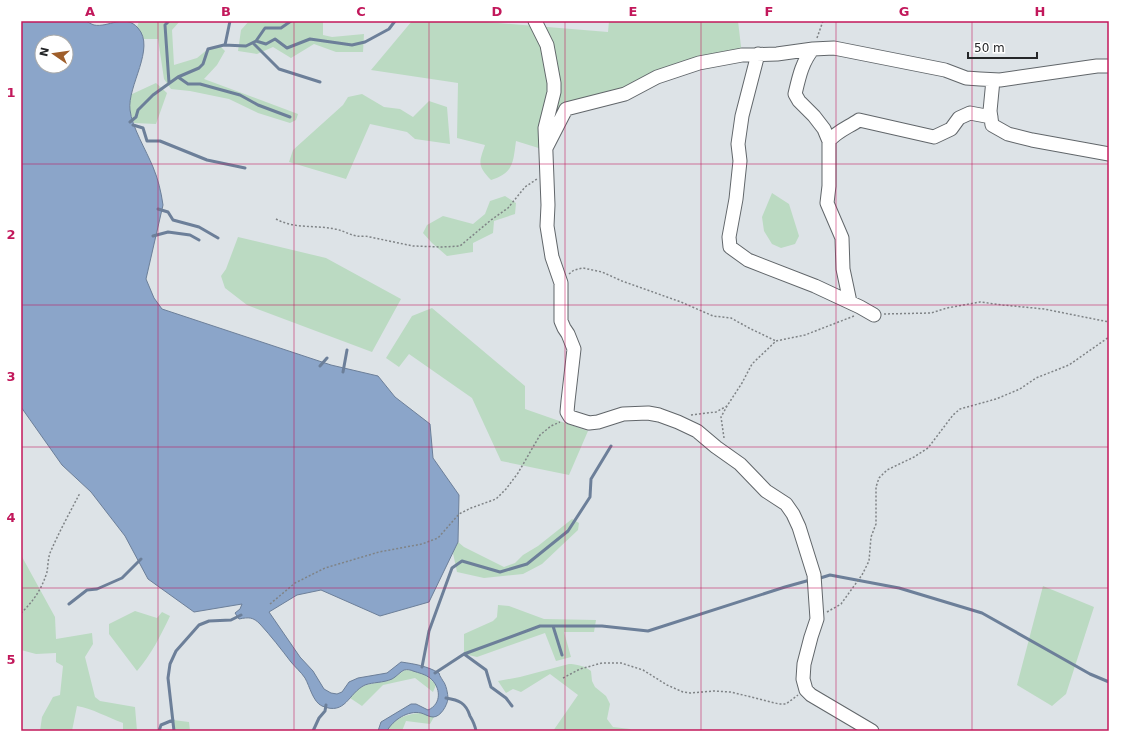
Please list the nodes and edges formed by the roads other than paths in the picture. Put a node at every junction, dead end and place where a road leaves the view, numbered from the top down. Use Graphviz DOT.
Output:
graph roads {
  1 [pos="535,21"];
  2 [pos="813,49"];
  3 [pos="758,54"];
  4 [pos="1109,66"];
  5 [pos="993,80"];
  6 [pos="991,117"];
  7 [pos="829,140"];
  8 [pos="545,150"];
  9 [pos="1109,154"];
  10 [pos="850,302"];
  11 [pos="874,315"];
  12 [pos="872,731"];
  1 -- 8 [label="street"];
  2 -- 3 [label="street"];
  2 -- 5 [label="street"];
  2 -- 7 [label="street"];
  3 -- 8 [label="street"];
  3 -- 10 [label="street"];
  4 -- 5 [label="street"];
  5 -- 6 [label="street"];
  6 -- 7 [label="street"];
  6 -- 9 [label="street"];
  7 -- 10 [label="street"];
  8 -- 12 [label="street"];
  10 -- 11 [label="street"];
}
